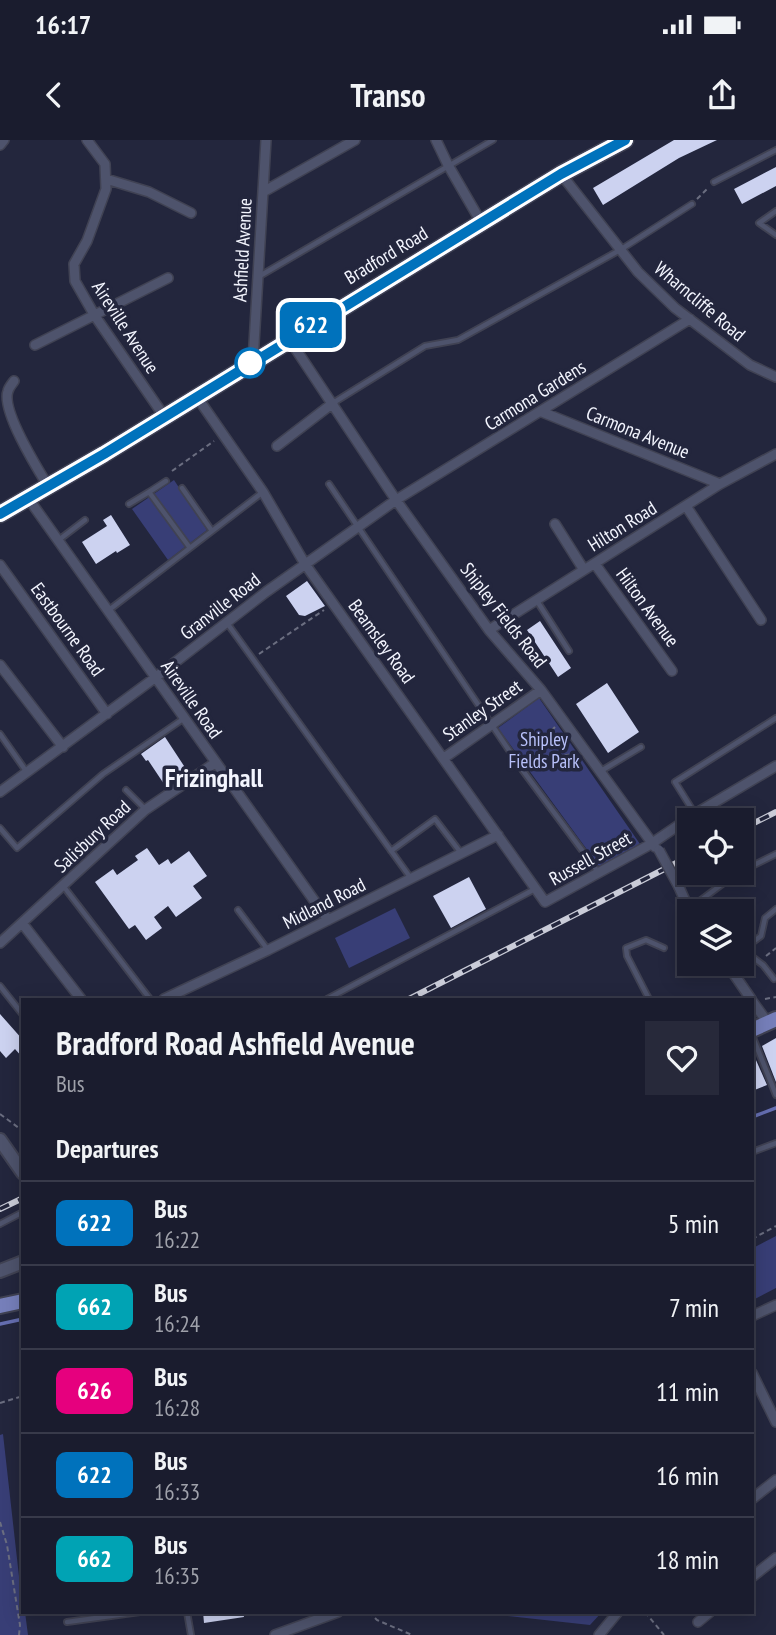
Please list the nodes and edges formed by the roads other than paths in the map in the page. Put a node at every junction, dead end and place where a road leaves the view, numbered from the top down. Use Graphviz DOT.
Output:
graph roads {
  1 [pos="4,140"];
  2 [pos="87,140"];
  3 [pos="266,140"];
  4 [pos="355,140"];
  5 [pos="436,140"];
  6 [pos="493,140"];
  7 [pos="625,140"];
  8 [pos="0,145"];
  9 [pos="776,150"];
  10 [pos="448,165"];
  11 [pos="561,174"];
  12 [pos="106,179"];
  13 [pos="714,182"];
  14 [pos="263,192"];
  15 [pos="692,204"];
  16 [pos="776,211"];
  17 [pos="191,213"];
  18 [pos="481,222"];
  19 [pos="776,235"];
  20 [pos="620,250"];
  21 [pos="258,277"];
  22 [pos="168,278"];
  23 [pos="95,316"];
  24 [pos="691,319"];
  25 [pos="289,339"];
  26 [pos="35,345"];
  27 [pos="253,361"];
  28 [pos="776,377"];
  29 [pos="14,381"];
  30 [pos="197,397"];
  31 [pos="333,403"];
  32 [pos="542,412"];
  33 [pos="164,416"];
  34 [pos="277,446"];
  35 [pos="776,454"];
  36 [pos="166,481"];
  37 [pos="329,484"];
  38 [pos="720,484"];
  39 [pos="48,486"];
  40 [pos="182,488"];
  41 [pos="149,492"];
  42 [pos="263,492"];
  43 [pos="29,498"];
  44 [pos="396,500"];
  45 [pos="129,504"];
  46 [pos="686,506"];
  47 [pos="0,514"];
  48 [pos="85,520"];
  49 [pos="555,524"];
  50 [pos="359,525"];
  51 [pos="212,531"];
  52 [pos="60,539"];
  53 [pos="190,548"];
  54 [pos="305,564"];
  55 [pos="594,564"];
  56 [pos="0,565"];
  57 [pos="584,570"];
  58 [pos="536,600"];
  59 [pos="109,610"];
  60 [pos="761,620"];
  61 [pos="227,622"];
  62 [pos="489,630"];
  63 [pos="569,651"];
  64 [pos="0,664"];
  65 [pos="672,671"];
  66 [pos="156,677"];
  67 [pos="541,690"];
  68 [pos="107,714"];
  69 [pos="184,718"];
  70 [pos="776,719"];
  71 [pos="492,724"];
  72 [pos="0,734"];
  73 [pos="63,747"];
  74 [pos="641,747"];
  75 [pos="444,758"];
  76 [pos="215,763"];
  77 [pos="776,766"];
  78 [pos="601,771"];
  79 [pos="27,772"];
  80 [pos="126,790"];
  81 [pos="0,792"];
  82 [pos="691,808"];
  83 [pos="705,808"];
  84 [pos="145,810"];
  85 [pos="0,828"];
  86 [pos="677,829"];
  87 [pos="498,835"];
  88 [pos="655,847"];
  89 [pos="391,851"];
  90 [pos="461,853"];
  91 [pos="776,854"];
  92 [pos="754,865"];
  93 [pos="599,874"];
  94 [pos="411,878"];
  95 [pos="722,885"];
  96 [pos="64,887"];
  97 [pos="536,888"];
  98 [pos="684,899"];
  99 [pos="704,899"];
  100 [pos="545,902"];
  101 [pos="776,909"];
  102 [pos="237,910"];
  103 [pos="328,920"];
  104 [pos="22,923"];
  105 [pos="754,941"];
  106 [pos="0,943"];
  107 [pos="664,948"];
  108 [pos="268,950"];
  109 [pos="754,959"];
  110 [pos="735,976"];
  111 [pos="774,979"];
  112 [pos="0,986"];
  113 [pos="80,998"];
  114 [pos="149,998"];
  115 [pos="166,998"];
  116 [pos="329,998"];
  117 [pos="648,998"];
  118 [pos="751,998"];
  119 [pos="754,1002"];
  120 [pos="21,1012"];
  121 [pos="773,1022"];
  122 [pos="754,1031"];
  123 [pos="754,1037"];
  124 [pos="776,1095"];
  125 [pos="0,1140"];
  126 [pos="776,1143"];
  127 [pos="754,1151"];
  128 [pos="21,1170"];
  129 [pos="21,1213"];
  130 [pos="0,1224"];
  131 [pos="21,1263"];
  132 [pos="0,1271"];
  133 [pos="21,1301"];
  134 [pos="776,1305"];
  135 [pos="0,1306"];
  136 [pos="754,1315"];
  137 [pos="754,1377"];
  138 [pos="776,1422"];
  139 [pos="776,1480"];
  140 [pos="754,1497"];
  141 [pos="776,1558"];
  142 [pos="754,1575"];
  143 [pos="125,1614"];
  144 [pos="187,1614"];
  145 [pos="333,1614"];
  146 [pos="616,1614"];
  147 [pos="708,1614"];
  148 [pos="67,1622"];
  149 [pos="698,1622"];
  150 [pos="191,1635"];
  151 [pos="275,1635"];
  152 [pos="599,1635"];
  1 -- 8 [label="street"];
  2 -- 12 [label="street"];
  3 -- 14 [label="street, Ashfield Avenue"];
  4 -- 14 [label="street"];
  5 -- 10 [label="street"];
  6 -- 10 [label="lane"];
  7 -- 11 [label="highway, Bradford Road"];
  9 -- 13 [label="lane"];
  10 -- 18 [label="street"];
  10 -- 21 [label="lane"];
  11 -- 18 [label="highway, Bradford Road"];
  11 -- 20 [label="street, Wharncliffe Road"];
  12 -- 17 [label="street"];
  12 -- 23 [label="street, Aireville Avenue"];
  14 -- 21 [label="street, Ashfield Avenue"];
  15 -- 20 [label="lane"];
  16 -- 19 [label="lane"];
  18 -- 25 [label="highway, Bradford Road"];
  20 -- 24 [label="street, Wharncliffe Road"];
  20 -- 31 [label="lane"];
  21 -- 27 [label="street, Ashfield Avenue"];
  22 -- 23 [label="street"];
  23 -- 26 [label="street"];
  23 -- 33 [label="street, Aireville Avenue"];
  24 -- 28 [label="street, Wharncliffe Road"];
  24 -- 32 [label="street, Carmona Gardens"];
  25 -- 27 [label="highway, Bradford Road"];
  25 -- 31 [label="street, Shipley Fields Road"];
  27 -- 30 [label="highway, Bradford Road"];
  29 -- 39 [label="street"];
  30 -- 33 [label="highway, Bradford Road"];
  30 -- 42 [label="street, Beamsley Road"];
  31 -- 34 [label="street"];
  31 -- 44 [label="street, Shipley Fields Road"];
  32 -- 38 [label="street, Carmona Avenue"];
  32 -- 44 [label="street, Carmona Gardens"];
  33 -- 39 [label="highway, Bradford Road"];
  35 -- 38 [label="street, Hilton Road"];
  36 -- 41 [label="lane"];
  37 -- 50 [label="lane"];
  38 -- 46 [label="street, Hilton Road"];
  39 -- 43 [label="highway, Bradford Road"];
  40 -- 51 [label="lane"];
  41 -- 45 [label="lane"];
  41 -- 53 [label="lane"];
  42 -- 51 [label="lane"];
  42 -- 54 [label="street, Beamsley Road"];
  43 -- 47 [label="highway, Bradford Road"];
  43 -- 52 [label="street, Aireville Road"];
  44 -- 50 [label="street, Granville Road"];
  44 -- 62 [label="street, Shipley Fields Road"];
  46 -- 55 [label="street, Hilton Road"];
  46 -- 60 [label="street"];
  48 -- 52 [label="lane"];
  49 -- 57 [label="street"];
  50 -- 54 [label="street, Granville Road"];
  50 -- 71 [label="lane"];
  51 -- 53 [label="lane"];
  52 -- 59 [label="street, Aireville Road"];
  53 -- 59 [label="lane"];
  54 -- 61 [label="street, Granville Road"];
  54 -- 75 [label="street, Beamsley Road"];
  55 -- 57 [label="street, Hilton Road"];
  55 -- 65 [label="street, Hilton Avenue"];
  56 -- 68 [label="street, Eastbourne Road"];
  57 -- 58 [label="street, Hilton Road"];
  58 -- 62 [label="street, Hilton Road"];
  58 -- 63 [label="lane"];
  59 -- 66 [label="street, Aireville Road"];
  61 -- 66 [label="street, Granville Road"];
  61 -- 89 [label="lane"];
  62 -- 67 [label="street, Shipley Fields Road"];
  64 -- 73 [label="street"];
  66 -- 68 [label="street, Granville Road"];
  66 -- 69 [label="street, Aireville Road"];
  67 -- 71 [label="street, Stanley Street"];
  67 -- 78 [label="street, Shipley Fields Road"];
  68 -- 73 [label="street, Granville Road"];
  69 -- 76 [label="street, Aireville Road"];
  69 -- 85 [label="lane"];
  70 -- 82 [label="lane"];
  71 -- 75 [label="street, Stanley Street"];
  71 -- 93 [label="lane"];
  72 -- 79 [label="lane"];
  73 -- 79 [label="street, Granville Road"];
  74 -- 78 [label="lane"];
  75 -- 87 [label="street, Beamsley Road"];
  76 -- 84 [label="street, Salisbury Road"];
  76 -- 103 [label="street, Aireville Road"];
  77 -- 83 [label="street, Russell Street"];
  78 -- 88 [label="street, Shipley Fields Road"];
  79 -- 81 [label="street, Granville Road"];
  80 -- 84 [label="lane"];
  84 -- 96 [label="street, Salisbury Road"];
  86 -- 88 [label="street, Russell Street"];
  87 -- 90 [label="street, Midland Road"];
  87 -- 97 [label="street, Beamsley Road"];
  88 -- 93 [label="street, Russell Street"];
  88 -- 98 [label="street, Shipley Fields Road, bridge"];
  89 -- 90 [label="lane"];
  89 -- 94 [label="lane"];
  90 -- 94 [label="street, Midland Road"];
  91 -- 92 [label="lane"];
  93 -- 100 [label="street, Russell Street"];
  94 -- 103 [label="street, Midland Road"];
  95 -- 99 [label="lane"];
  96 -- 104 [label="street, Salisbury Road"];
  96 -- 114 [label="lane"];
  97 -- 100 [label="street, Beamsley Road"];
  97 -- 116 [label="lane"];
  101 -- 105 [label="lane"];
  102 -- 108 [label="lane"];
  103 -- 108 [label="street, Midland Road"];
  104 -- 106 [label="street, Salisbury Road"];
  104 -- 113 [label="street"];
  107 -- 117 [label="lane"];
  108 -- 115 [label="street, Midland Road"];
  109 -- 111 [label="lane"];
  110 -- 118 [label="street"];
  112 -- 120 [label="lane"];
  119 -- 121 [label="street"];
  121 -- 122 [label="main road"];
  123 -- 124 [label="lane"];
  125 -- 128 [label="street"];
  126 -- 127 [label="lane"];
  129 -- 130 [label="lane"];
  131 -- 132 [label="street"];
  133 -- 135 [label="main road"];
  134 -- 136 [label="street"];
  137 -- 138 [label="street"];
  139 -- 140 [label="street"];
  141 -- 142 [label="street"];
  143 -- 148 [label="lane"];
  144 -- 150 [label="lane"];
  145 -- 151 [label="street"];
  146 -- 152 [label="street"];
  147 -- 149 [label="street"];
}
